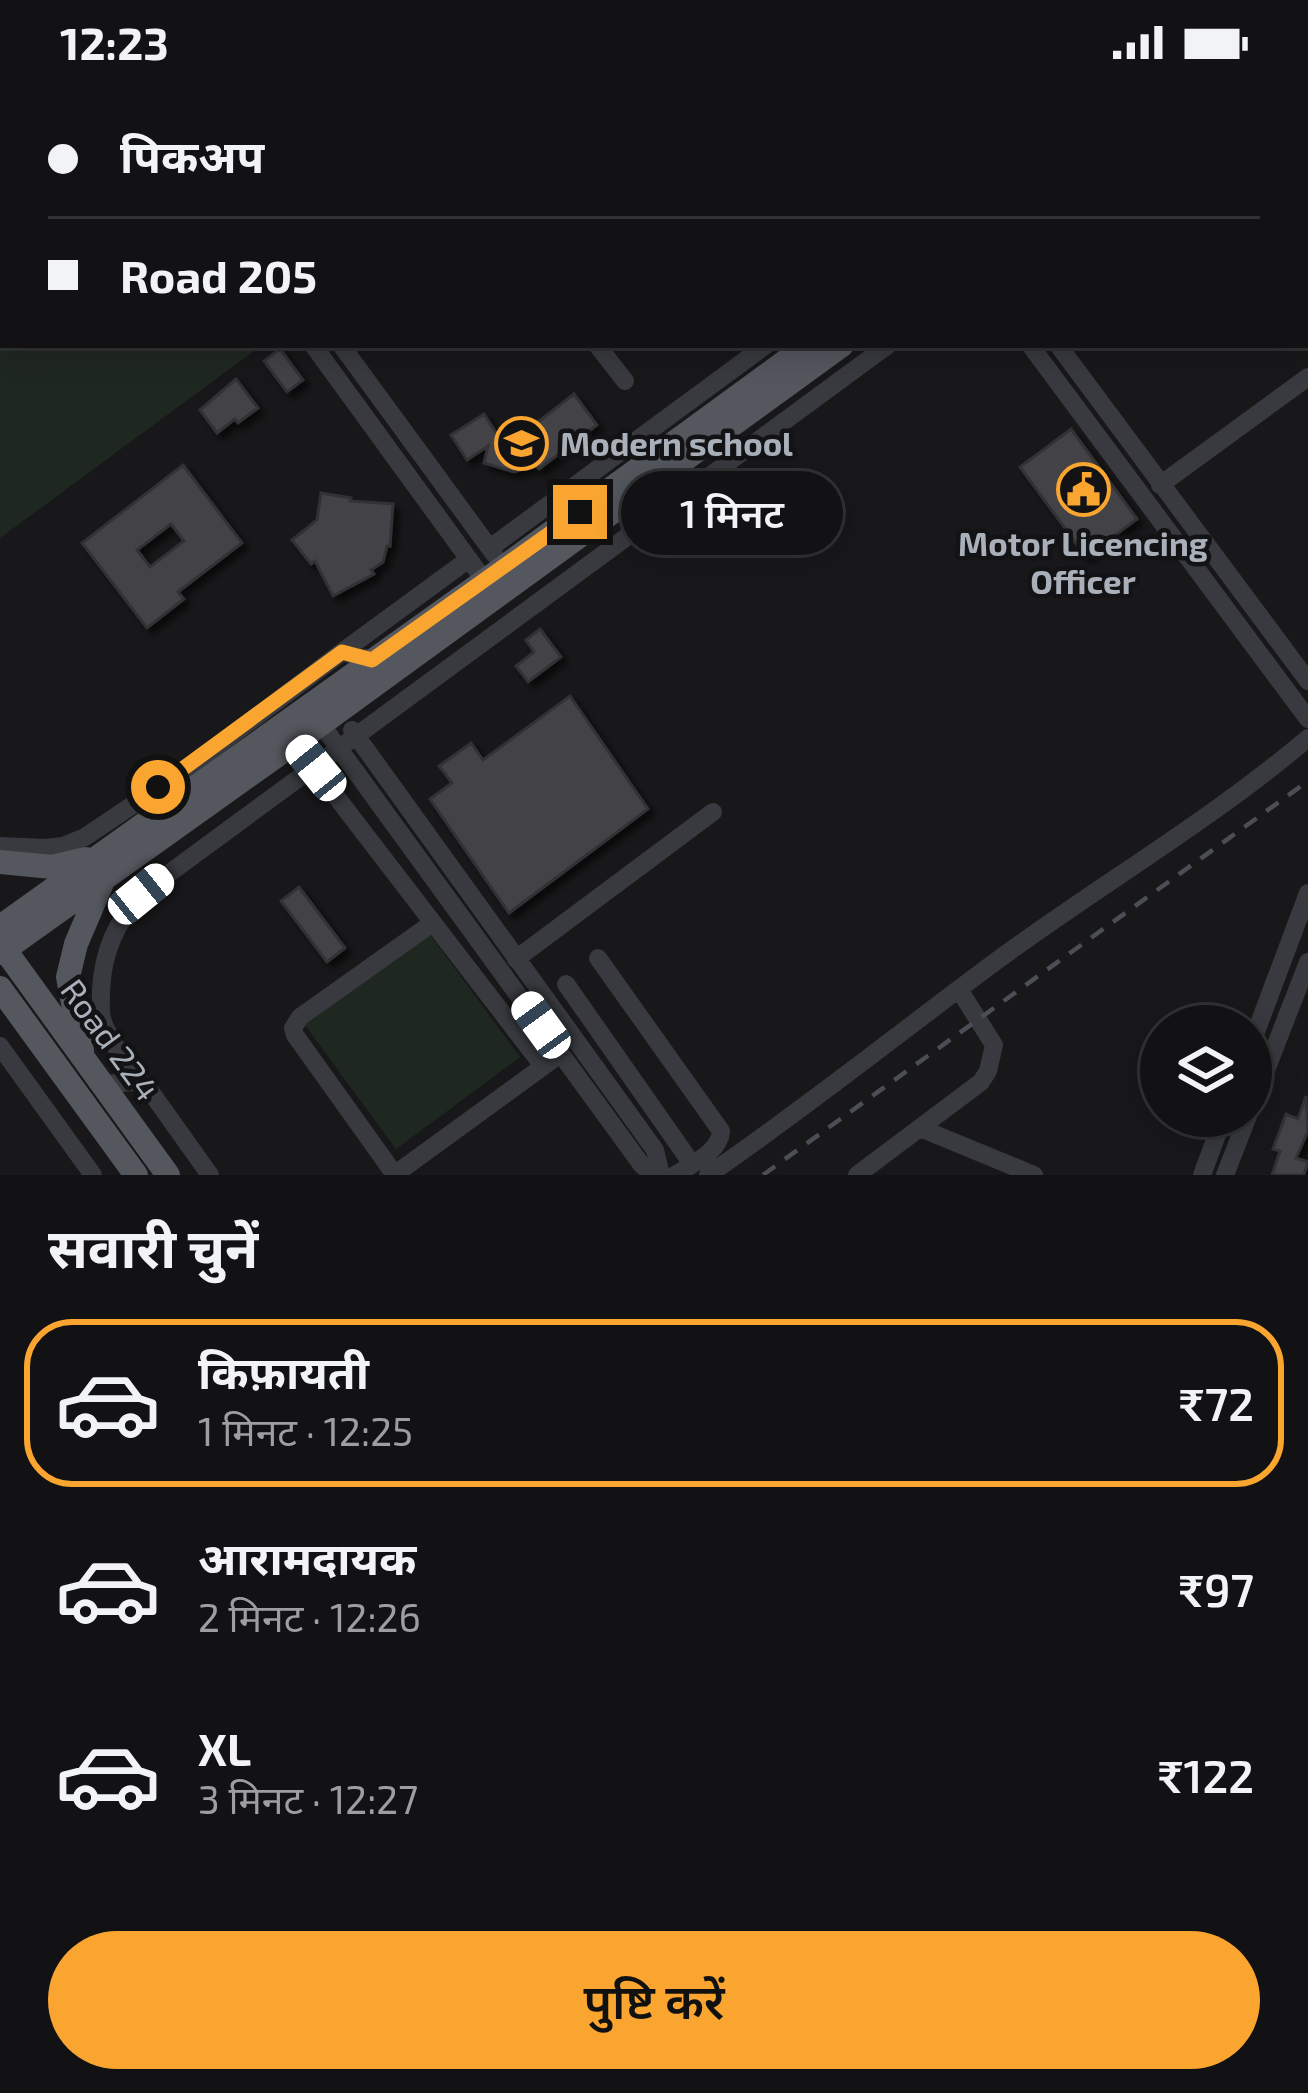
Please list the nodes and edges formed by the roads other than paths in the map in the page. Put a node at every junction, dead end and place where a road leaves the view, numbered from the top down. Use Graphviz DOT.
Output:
graph roads {
  1 [pos="316,348"];
  2 [pos="343,348"];
  3 [pos="599,348"];
  4 [pos="762,348"];
  5 [pos="804,348"];
  6 [pos="837,348"];
  7 [pos="883,348"];
  8 [pos="1032,348"];
  9 [pos="1060,348"];
  10 [pos="1308,377"];
  11 [pos="625,381"];
  12 [pos="1160,484"];
  13 [pos="493,572"];
  14 [pos="530,606"];
  15 [pos="512,619"];
  16 [pos="342,652"];
  17 [pos="372,660"];
  18 [pos="1308,680"];
  19 [pos="330,718"];
  20 [pos="1308,719"];
  21 [pos="356,736"];
  22 [pos="1308,738"];
  23 [pos="295,742"];
  24 [pos="339,750"];
  25 [pos="316,768"];
  26 [pos="713,812"];
  27 [pos="0,846"];
  28 [pos="0,862"];
  29 [pos="102,868"];
  30 [pos="1308,893"];
  31 [pos="431,924"];
  32 [pos="1,943"];
  33 [pos="598,958"];
  34 [pos="516,959"];
  35 [pos="1307,967"];
  36 [pos="566,984"];
  37 [pos="0,988"];
  38 [pos="960,991"];
  39 [pos="1266,1005"];
  40 [pos="0,1011"];
  41 [pos="27,1025"];
  42 [pos="0,1046"];
  43 [pos="561,1054"];
  44 [pos="1272,1057"];
  45 [pos="84,1062"];
  46 [pos="543,1066"];
  47 [pos="103,1084"];
  48 [pos="143,1084"];
  49 [pos="920,1128"];
  50 [pos="1216,1137"];
  51 [pos="1241,1137"];
  52 [pos="982,1166"];
  53 [pos="692,1171"];
  54 [pos="93,1175"];
  55 [pos="136,1175"];
  56 [pos="168,1175"];
  57 [pos="210,1175"];
  58 [pos="395,1175"];
  59 [pos="657,1175"];
  60 [pos="857,1175"];
  61 [pos="1034,1175"];
  62 [pos="1202,1175"];
  63 [pos="1226,1175"];
  1 -- 13 [label="street"];
  2 -- 13 [label="street"];
  3 -- 11 [label="street"];
  4 -- 13 [label="street"];
  5 -- 13 [label="main road"];
  6 -- 13 [label="main road"];
  7 -- 14 [label="street"];
  8 -- 20 [label="street"];
  9 -- 12 [label="street"];
  10 -- 12 [label="street"];
  12 -- 18 [label="street"];
  13 -- 14 [label="street"];
  13 -- 15 [label="street"];
  13 -- 16 [label="street"];
  13 -- 17 [label="main road"];
  13 -- 19 [label="main road"];
  14 -- 15 [label="street"];
  15 -- 21 [label="street"];
  16 -- 17 [label="street"];
  16 -- 27 [label="street"];
  17 -- 29 [label="main road"];
  19 -- 21 [label="street"];
  19 -- 23 [label="main road"];
  19 -- 24 [label="street"];
  21 -- 24 [label="street"];
  21 -- 34 [label="street"];
  22 -- 38 [label="street"];
  23 -- 25 [label="street"];
  23 -- 29 [label="main road"];
  24 -- 25 [label="street"];
  24 -- 43 [label="street"];
  25 -- 31 [label="street"];
  25 -- 48 [label="street"];
  26 -- 34 [label="street"];
  28 -- 29 [label="main road"];
  29 -- 32 [label="main road"];
  29 -- 45 [label="main road"];
  30 -- 39 [label="street"];
  31 -- 46 [label="street"];
  31 -- 58 [label="street"];
  32 -- 45 [label="main road, Road 224"];
  33 -- 53 [label="street"];
  34 -- 59 [label="street"];
  35 -- 44 [label="street"];
  36 -- 53 [label="street"];
  37 -- 41 [label="main road, Road 224"];
  38 -- 49 [label="street"];
  38 -- 53 [label="street"];
  40 -- 41 [label="main road"];
  41 -- 55 [label="main road, Road 224"];
  42 -- 54 [label="street"];
  43 -- 46 [label="street"];
  43 -- 59 [label="street"];
  45 -- 47 [label="main road, Road 224"];
  46 -- 58 [label="street"];
  47 -- 48 [label="street"];
  47 -- 56 [label="main road, Road 224"];
  48 -- 57 [label="street"];
  49 -- 52 [label="street"];
  49 -- 60 [label="street"];
  50 -- 62 [label="street"];
  51 -- 63 [label="street"];
  52 -- 61 [label="street"];
}
